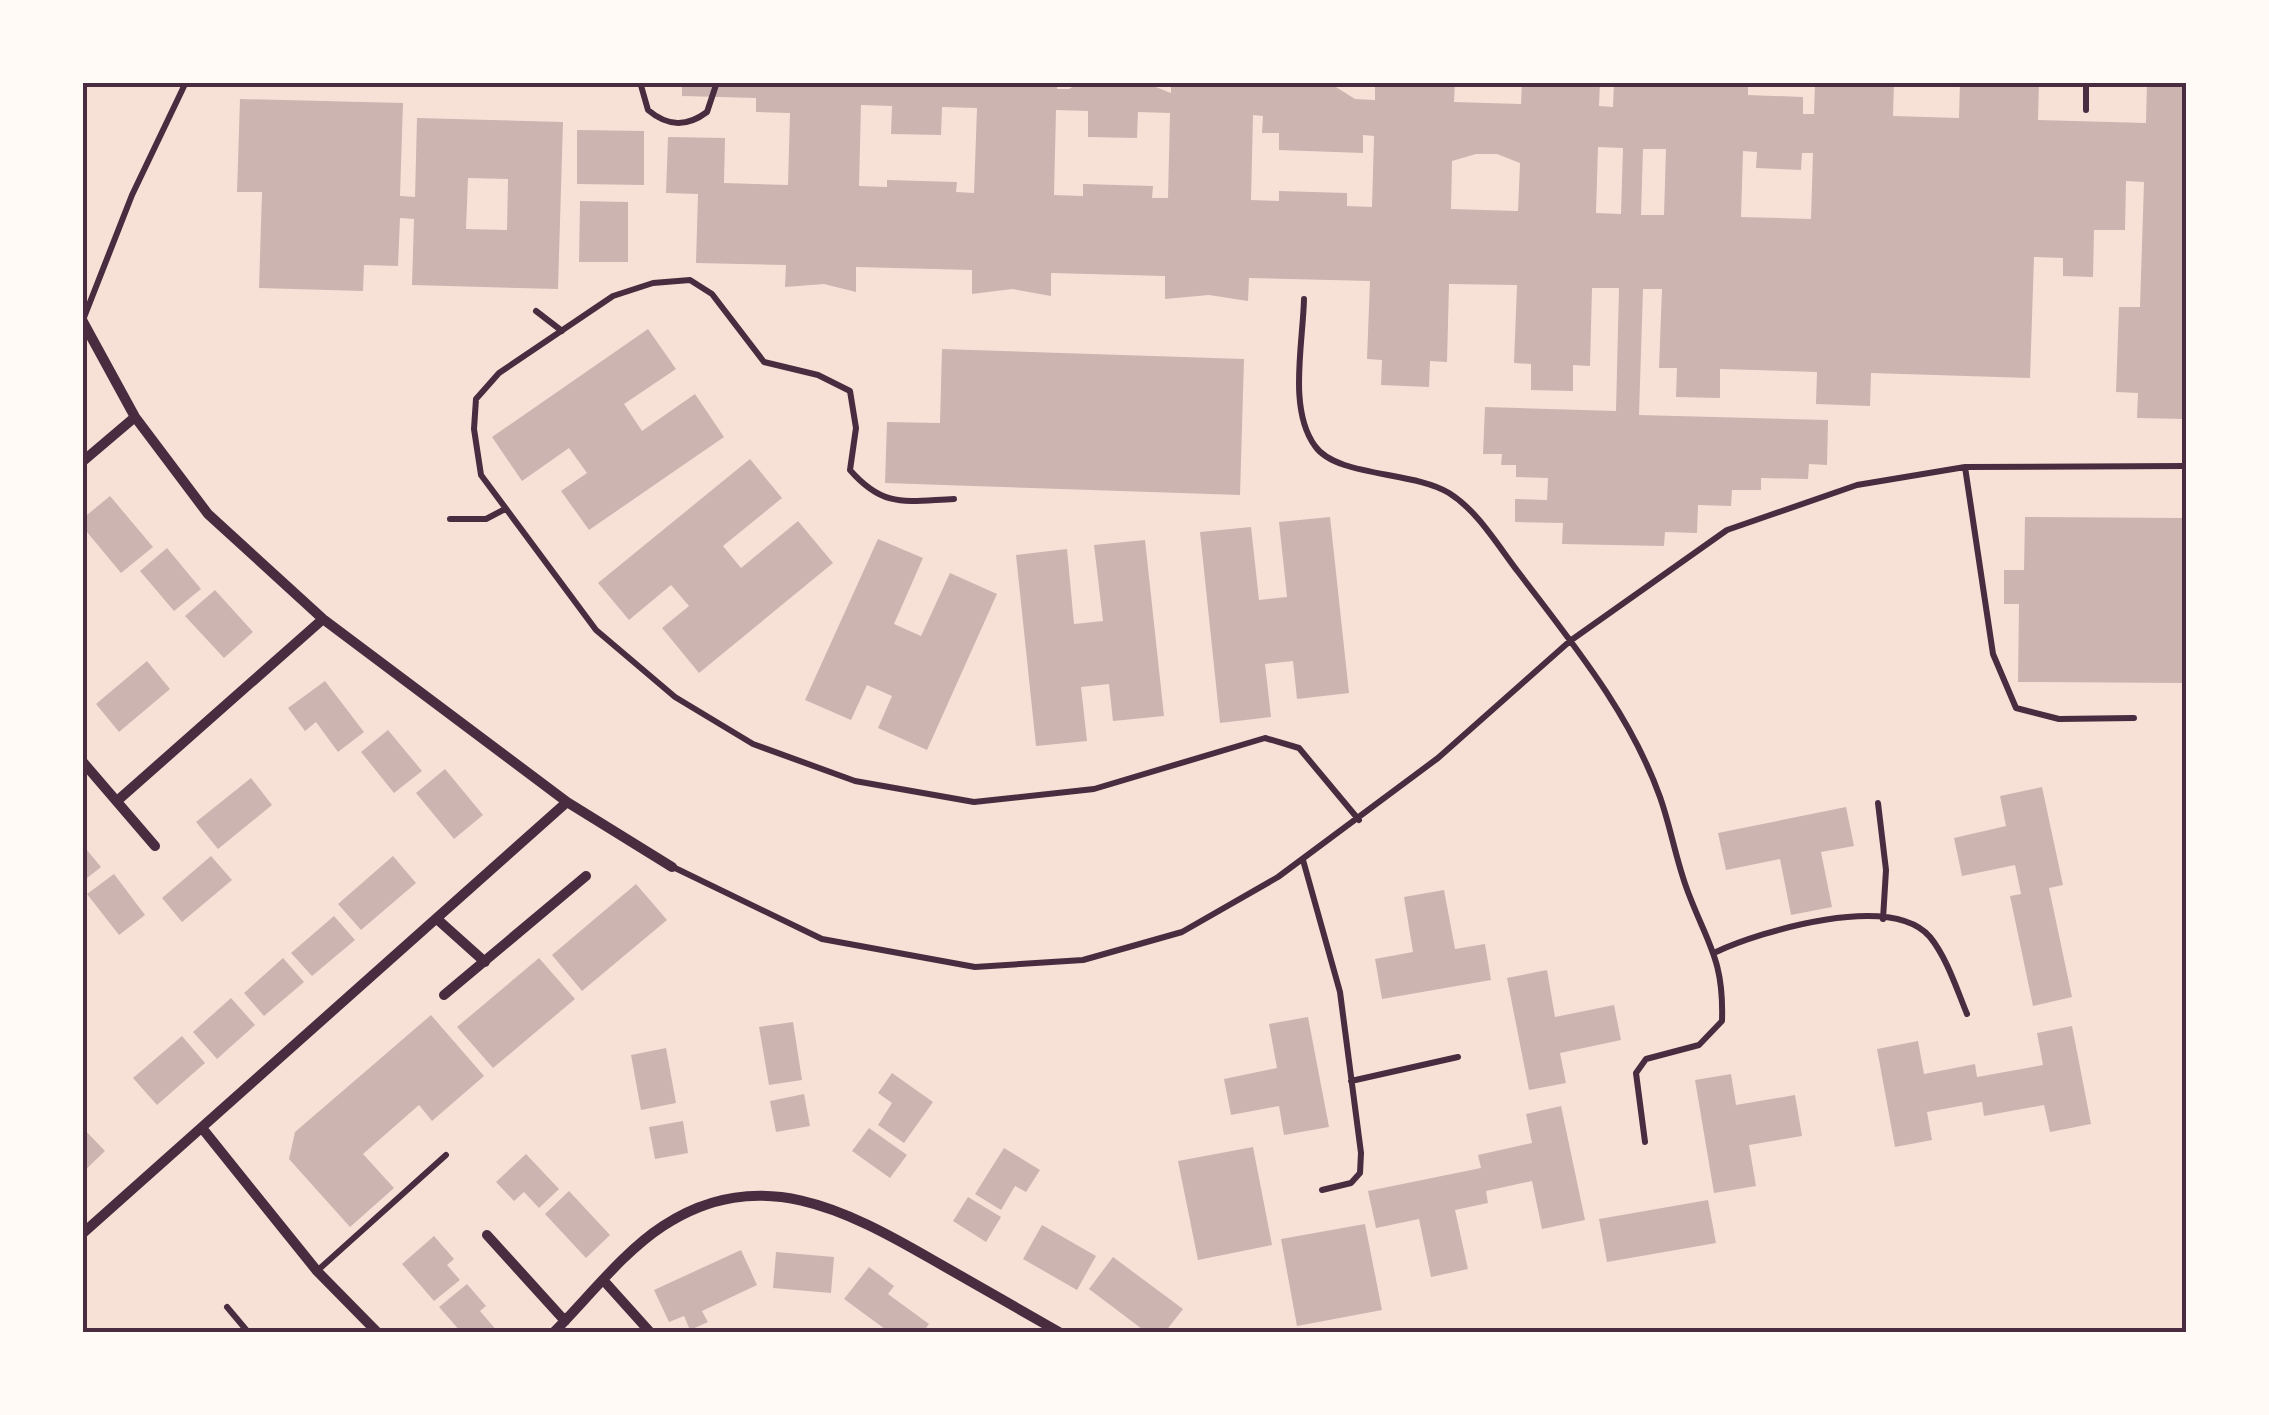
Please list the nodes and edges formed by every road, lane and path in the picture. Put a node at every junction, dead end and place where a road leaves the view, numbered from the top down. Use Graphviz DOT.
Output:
graph roads {
  1 [pos="186,82"];
  2 [pos="640,82"];
  3 [pos="717,82"];
  4 [pos="2086,82"];
  5 [pos="2086,110"];
  6 [pos="1304,299"];
  7 [pos="536,310"];
  8 [pos="83,320"];
  9 [pos="562,330"];
  10 [pos="135,417"];
  11 [pos="82,462"];
  12 [pos="2186,466"];
  13 [pos="1965,467"];
  14 [pos="954,499"];
  15 [pos="505,509"];
  16 [pos="450,518"];
  17 [pos="322,619"];
  18 [pos="1570,641"];
  19 [pos="2134,718"];
  20 [pos="82,761"];
  21 [pos="117,801"];
  22 [pos="567,802"];
  23 [pos="1878,803"];
  24 [pos="1359,820"];
  25 [pos="155,846"];
  26 [pos="1303,860"];
  27 [pos="672,866"];
  28 [pos="586,876"];
  29 [pos="438,919"];
  30 [pos="1883,919"];
  31 [pos="1716,952"];
  32 [pos="485,962"];
  33 [pos="444,995"];
  34 [pos="1967,1014"];
  35 [pos="1458,1057"];
  36 [pos="1351,1081"];
  37 [pos="202,1128"];
  38 [pos="1645,1142"];
  39 [pos="446,1155"];
  40 [pos="1322,1190"];
  41 [pos="82,1234"];
  42 [pos="487,1235"];
  43 [pos="317,1270"];
  44 [pos="605,1282"];
  45 [pos="227,1307"];
  46 [pos="565,1321"];
  47 [pos="248,1332"];
  48 [pos="377,1332"];
  49 [pos="554,1332"];
  50 [pos="650,1332"];
  51 [pos="1059,1332"];
  1 -- 8 [label="lane"];
  2 -- 3 [label="lane"];
  4 -- 5 [label="lane"];
  6 -- 18 [label="lane"];
  7 -- 9 [label="lane"];
  8 -- 10 [label="street"];
  9 -- 14 [label="lane"];
  9 -- 15 [label="lane"];
  10 -- 11 [label="street"];
  10 -- 17 [label="street"];
  12 -- 13 [label="lane"];
  13 -- 18 [label="lane"];
  13 -- 19 [label="lane"];
  15 -- 16 [label="lane"];
  15 -- 24 [label="lane"];
  17 -- 21 [label="street"];
  17 -- 22 [label="street"];
  18 -- 24 [label="lane"];
  18 -- 31 [label="lane"];
  20 -- 21 [label="street"];
  21 -- 25 [label="street"];
  22 -- 27 [label="street"];
  22 -- 29 [label="street"];
  23 -- 30 [label="lane"];
  24 -- 26 [label="lane"];
  26 -- 27 [label="lane"];
  26 -- 36 [label="lane"];
  28 -- 32 [label="street"];
  29 -- 32 [label="street"];
  29 -- 37 [label="street"];
  30 -- 31 [label="lane"];
  30 -- 34 [label="lane"];
  31 -- 38 [label="lane"];
  32 -- 33 [label="street"];
  35 -- 36 [label="lane"];
  36 -- 40 [label="lane"];
  37 -- 41 [label="street"];
  37 -- 43 [label="street"];
  39 -- 43 [label="lane"];
  42 -- 46 [label="street"];
  43 -- 48 [label="street"];
  44 -- 46 [label="street"];
  44 -- 50 [label="street"];
  44 -- 51 [label="street"];
  45 -- 47 [label="lane"];
  46 -- 49 [label="street"];
}
